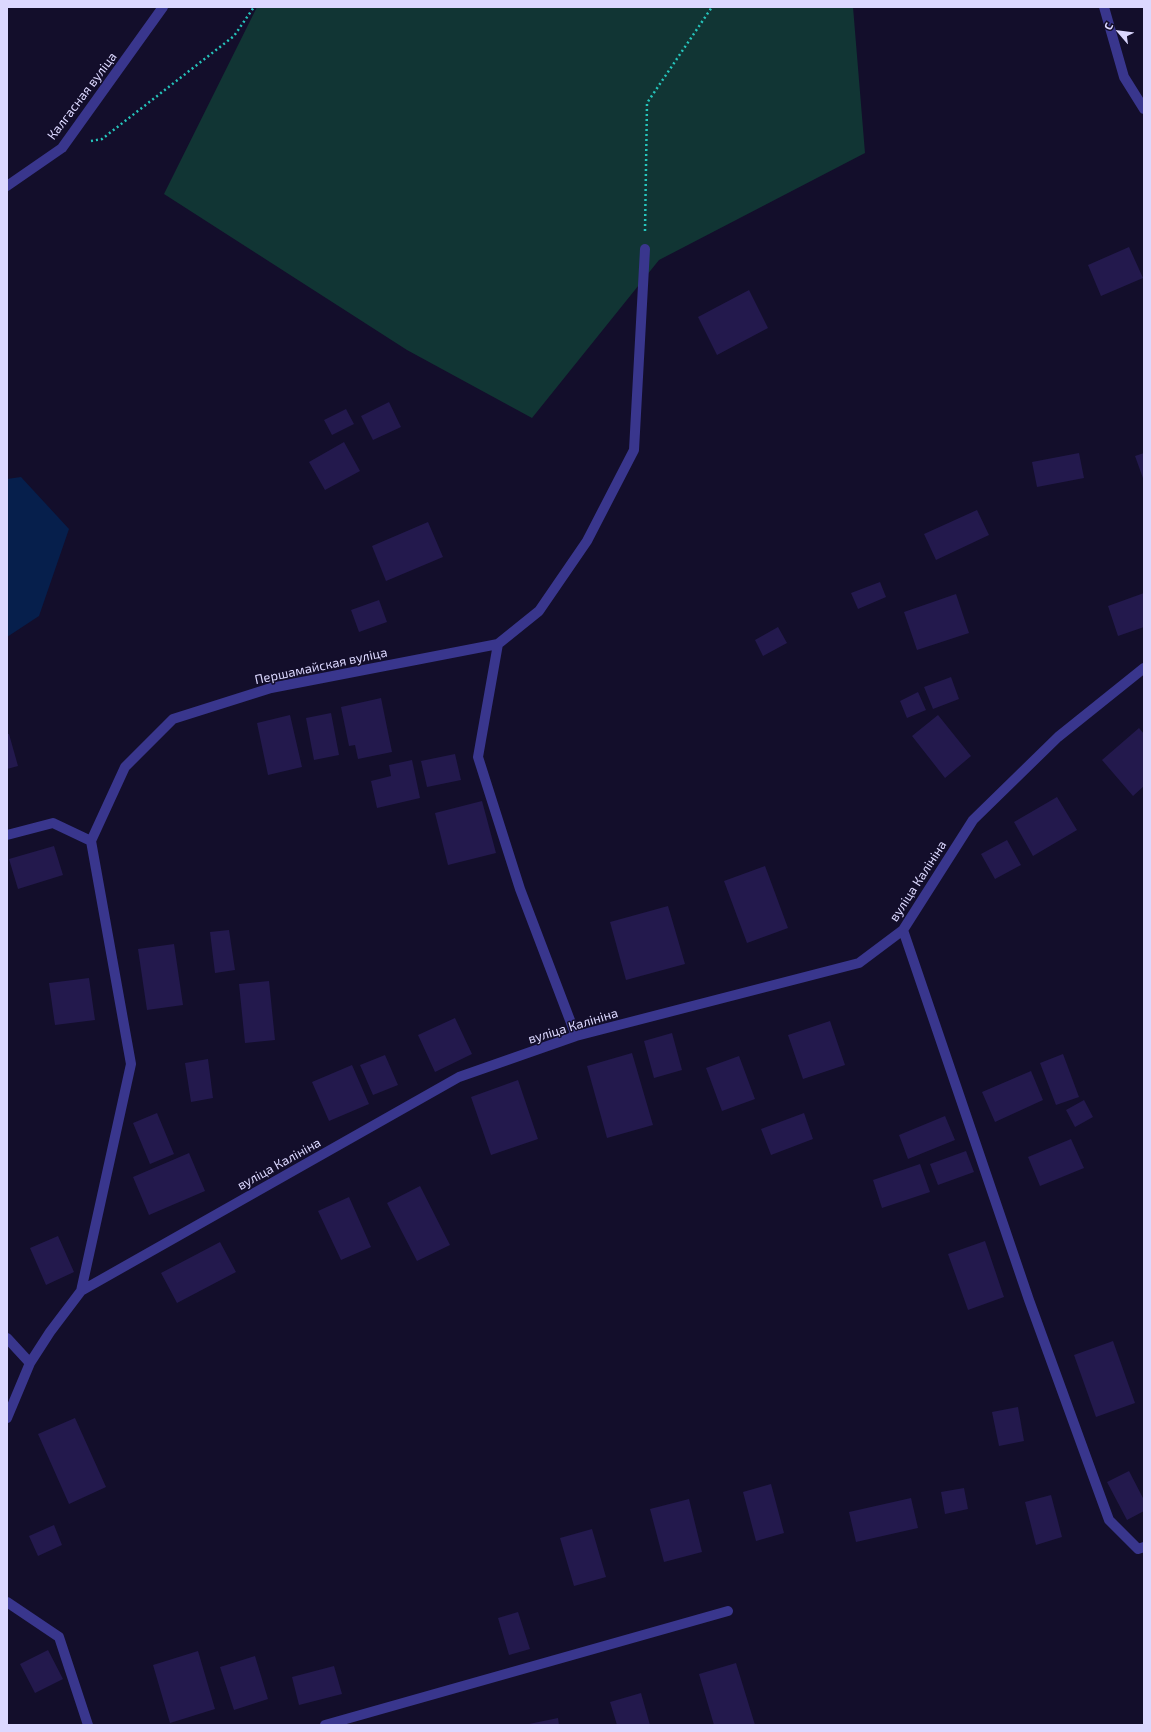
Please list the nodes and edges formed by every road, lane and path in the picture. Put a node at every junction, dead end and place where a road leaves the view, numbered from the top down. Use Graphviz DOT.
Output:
graph roads {
  1 [pos="163,7"];
  2 [pos="254,7"];
  3 [pos="712,7"];
  4 [pos="1104,7"];
  5 [pos="1144,109"];
  6 [pos="62,148"];
  7 [pos="7,186"];
  8 [pos="645,249"];
  9 [pos="498,644"];
  10 [pos="1144,668"];
  11 [pos="7,835"];
  12 [pos="91,841"];
  13 [pos="903,930"];
  14 [pos="576,1036"];
  15 [pos="81,1291"];
  16 [pos="7,1338"];
  17 [pos="30,1363"];
  18 [pos="7,1418"];
  19 [pos="1144,1547"];
  20 [pos="7,1602"];
  21 [pos="728,1611"];
  22 [pos="88,1725"];
  23 [pos="325,1725"];
  1 -- 6 [label="street, Калгасная вуліца"];
  2 -- 6 [label="path"];
  3 -- 8 [label="path"];
  4 -- 5 [label="street"];
  6 -- 7 [label="street, Калгасная вуліца"];
  8 -- 9 [label="street"];
  9 -- 12 [label="street, Першамайская вуліца"];
  9 -- 14 [label="street"];
  10 -- 13 [label="street, вуліца Калініна"];
  11 -- 12 [label="street"];
  12 -- 15 [label="street"];
  13 -- 14 [label="street, вуліца Калініна"];
  13 -- 19 [label="street"];
  14 -- 15 [label="street, вуліца Калініна"];
  15 -- 17 [label="street, вуліца Калініна"];
  16 -- 17 [label="street"];
  17 -- 18 [label="street, вуліца Калініна"];
  20 -- 22 [label="street"];
  21 -- 23 [label="street"];
}
